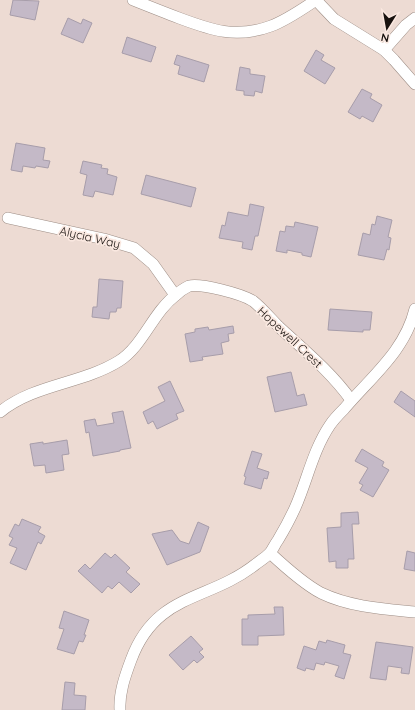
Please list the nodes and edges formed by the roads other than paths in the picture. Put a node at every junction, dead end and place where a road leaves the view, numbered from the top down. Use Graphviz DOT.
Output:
graph roads {
  1 [pos="133,0"];
  2 [pos="316,0"];
  3 [pos="415,18"];
  4 [pos="384,50"];
  5 [pos="415,84"];
  6 [pos="8,218"];
  7 [pos="175,295"];
  8 [pos="415,309"];
  9 [pos="411,334"];
  10 [pos="351,400"];
  11 [pos="0,412"];
  12 [pos="270,553"];
  13 [pos="415,612"];
  14 [pos="120,710"];
  1 -- 2 [label="street"];
  2 -- 4 [label="street"];
  3 -- 4 [label="street"];
  4 -- 5 [label="street"];
  6 -- 7 [label="street, Alycia Way"];
  7 -- 10 [label="street, Hopewell Crest"];
  7 -- 11 [label="street, Hopewell Crest"];
  8 -- 9 [label="street"];
  9 -- 10 [label="street"];
  10 -- 12 [label="street"];
  12 -- 13 [label="street"];
  12 -- 14 [label="street"];
}
